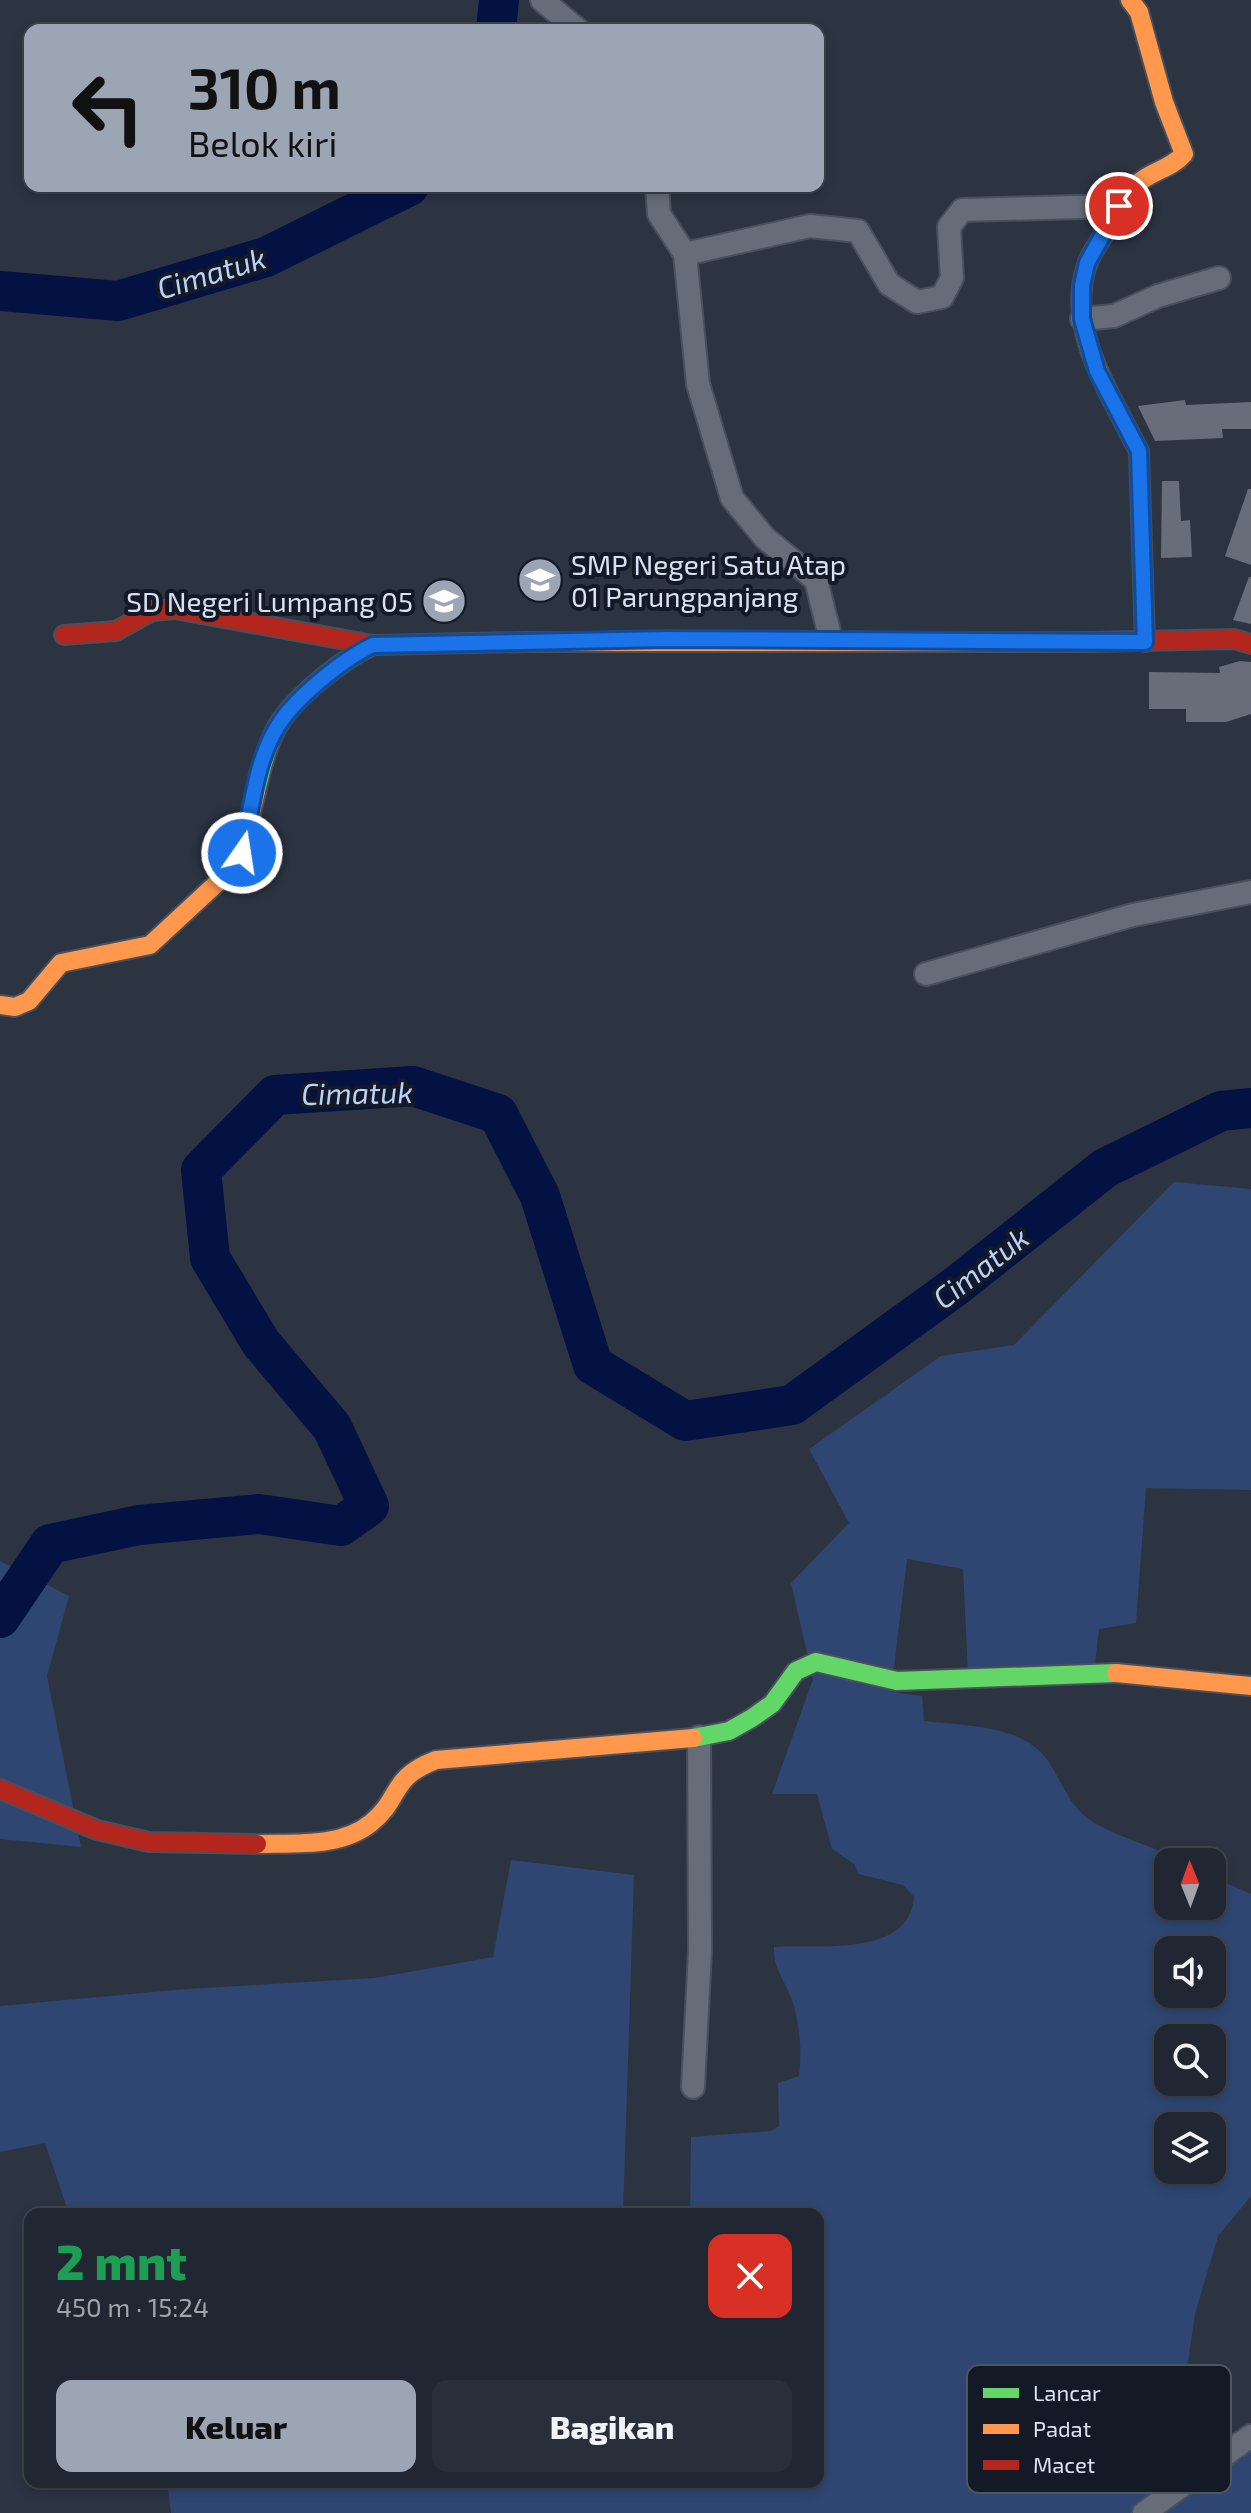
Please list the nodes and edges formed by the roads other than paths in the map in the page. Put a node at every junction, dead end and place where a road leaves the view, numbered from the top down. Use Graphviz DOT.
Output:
graph roads {
  1 [pos="542,0"];
  2 [pos="1130,0"];
  3 [pos="571,24"];
  4 [pos="657,192"];
  5 [pos="1119,206"];
  6 [pos="685,254"];
  7 [pos="1219,278"];
  8 [pos="1082,319"];
  9 [pos="64,635"];
  10 [pos="831,640"];
  11 [pos="1145,642"];
  12 [pos="1251,644"];
  13 [pos="373,645"];
  14 [pos="1251,892"];
  15 [pos="926,974"];
  16 [pos="0,1005"];
  17 [pos="1251,1686"];
  18 [pos="699,1737"];
  19 [pos="0,1789"];
  20 [pos="693,2087"];
  21 [pos="1251,2436"];
  22 [pos="1231,2450"];
  23 [pos="1172,2493"];
  24 [pos="1144,2513"];
  1 -- 3 [label="street"];
  2 -- 5 [label="street"];
  4 -- 6 [label="street"];
  5 -- 6 [label="street"];
  5 -- 8 [label="street"];
  6 -- 10 [label="street"];
  7 -- 8 [label="street"];
  8 -- 11 [label="street"];
  9 -- 13 [label="street"];
  10 -- 11 [label="street"];
  10 -- 13 [label="street"];
  11 -- 12 [label="street"];
  13 -- 16 [label="street"];
  14 -- 15 [label="street"];
  17 -- 18 [label="street"];
  18 -- 19 [label="street"];
  18 -- 20 [label="street"];
  21 -- 22 [label="street"];
  23 -- 24 [label="street"];
}
